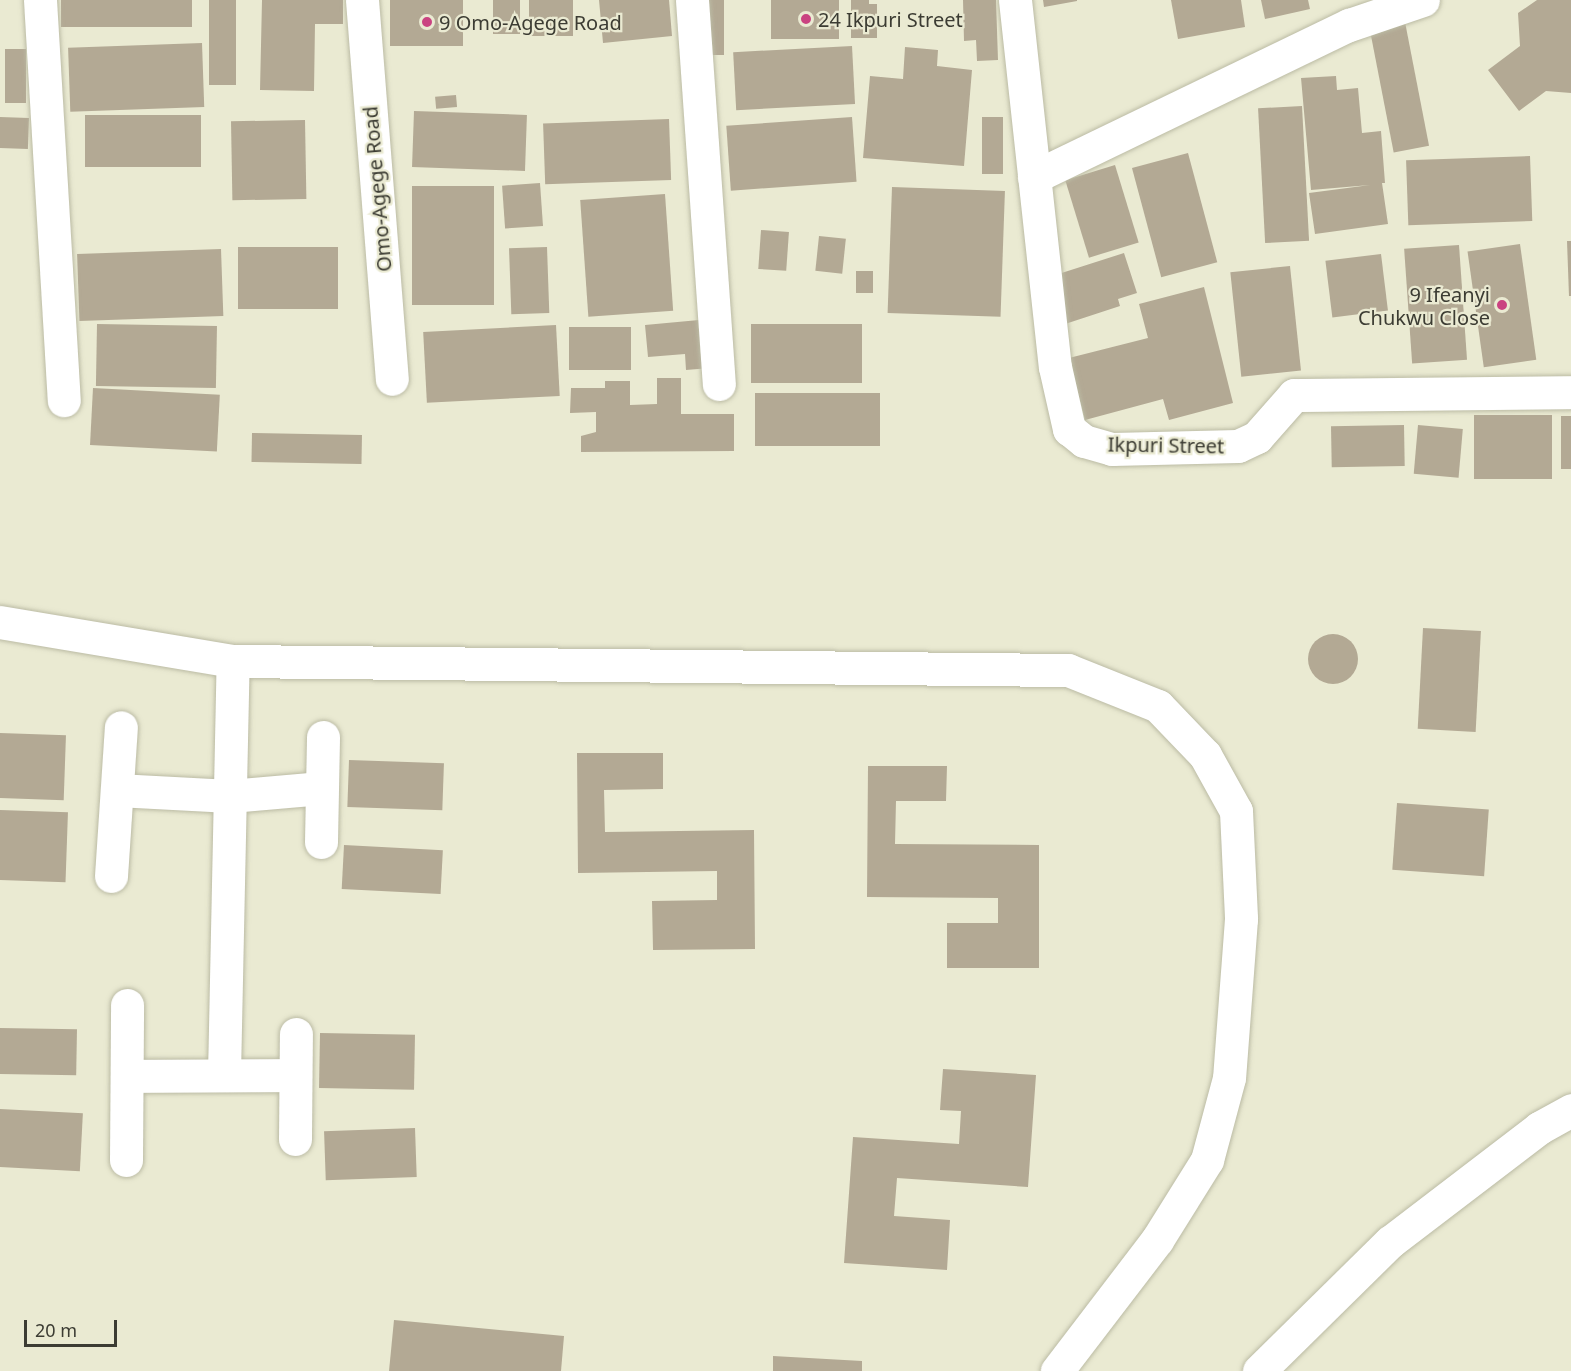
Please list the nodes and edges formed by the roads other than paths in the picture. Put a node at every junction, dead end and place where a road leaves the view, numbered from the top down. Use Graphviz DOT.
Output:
graph roads {
  1 [pos="40,0"];
  2 [pos="362,0"];
  3 [pos="692,0"];
  4 [pos="1015,0"];
  5 [pos="1423,0"];
  6 [pos="1346,12"];
  7 [pos="1034,177"];
  8 [pos="392,379"];
  9 [pos="719,384"];
  10 [pos="1571,392"];
  11 [pos="64,400"];
  12 [pos="0,622"];
  13 [pos="232,661"];
  14 [pos="121,728"];
  15 [pos="323,736"];
  16 [pos="322,788"];
  17 [pos="117,790"];
  18 [pos="230,796"];
  19 [pos="321,842"];
  20 [pos="111,876"];
  21 [pos="127,1005"];
  22 [pos="296,1034"];
  23 [pos="224,1075"];
  24 [pos="295,1075"];
  25 [pos="127,1076"];
  26 [pos="1571,1110"];
  27 [pos="295,1139"];
  28 [pos="126,1160"];
  29 [pos="1057,1371"];
  30 [pos="1258,1371"];
  1 -- 11 [label="street"];
  2 -- 8 [label="street, Omo-Agege Road"];
  3 -- 9 [label="street"];
  4 -- 7 [label="street, Ikpuri Street"];
  5 -- 6 [label="street"];
  6 -- 7 [label="street"];
  7 -- 10 [label="street, Ikpuri Street"];
  12 -- 13 [label="street"];
  13 -- 18 [label="street"];
  13 -- 29 [label="street"];
  14 -- 17 [label="street"];
  15 -- 16 [label="street"];
  16 -- 18 [label="street"];
  16 -- 19 [label="street"];
  17 -- 18 [label="street"];
  17 -- 20 [label="street"];
  18 -- 23 [label="street"];
  21 -- 25 [label="street"];
  22 -- 24 [label="street"];
  23 -- 24 [label="street"];
  23 -- 25 [label="street"];
  24 -- 27 [label="street"];
  25 -- 28 [label="street"];
  26 -- 30 [label="street"];
}
